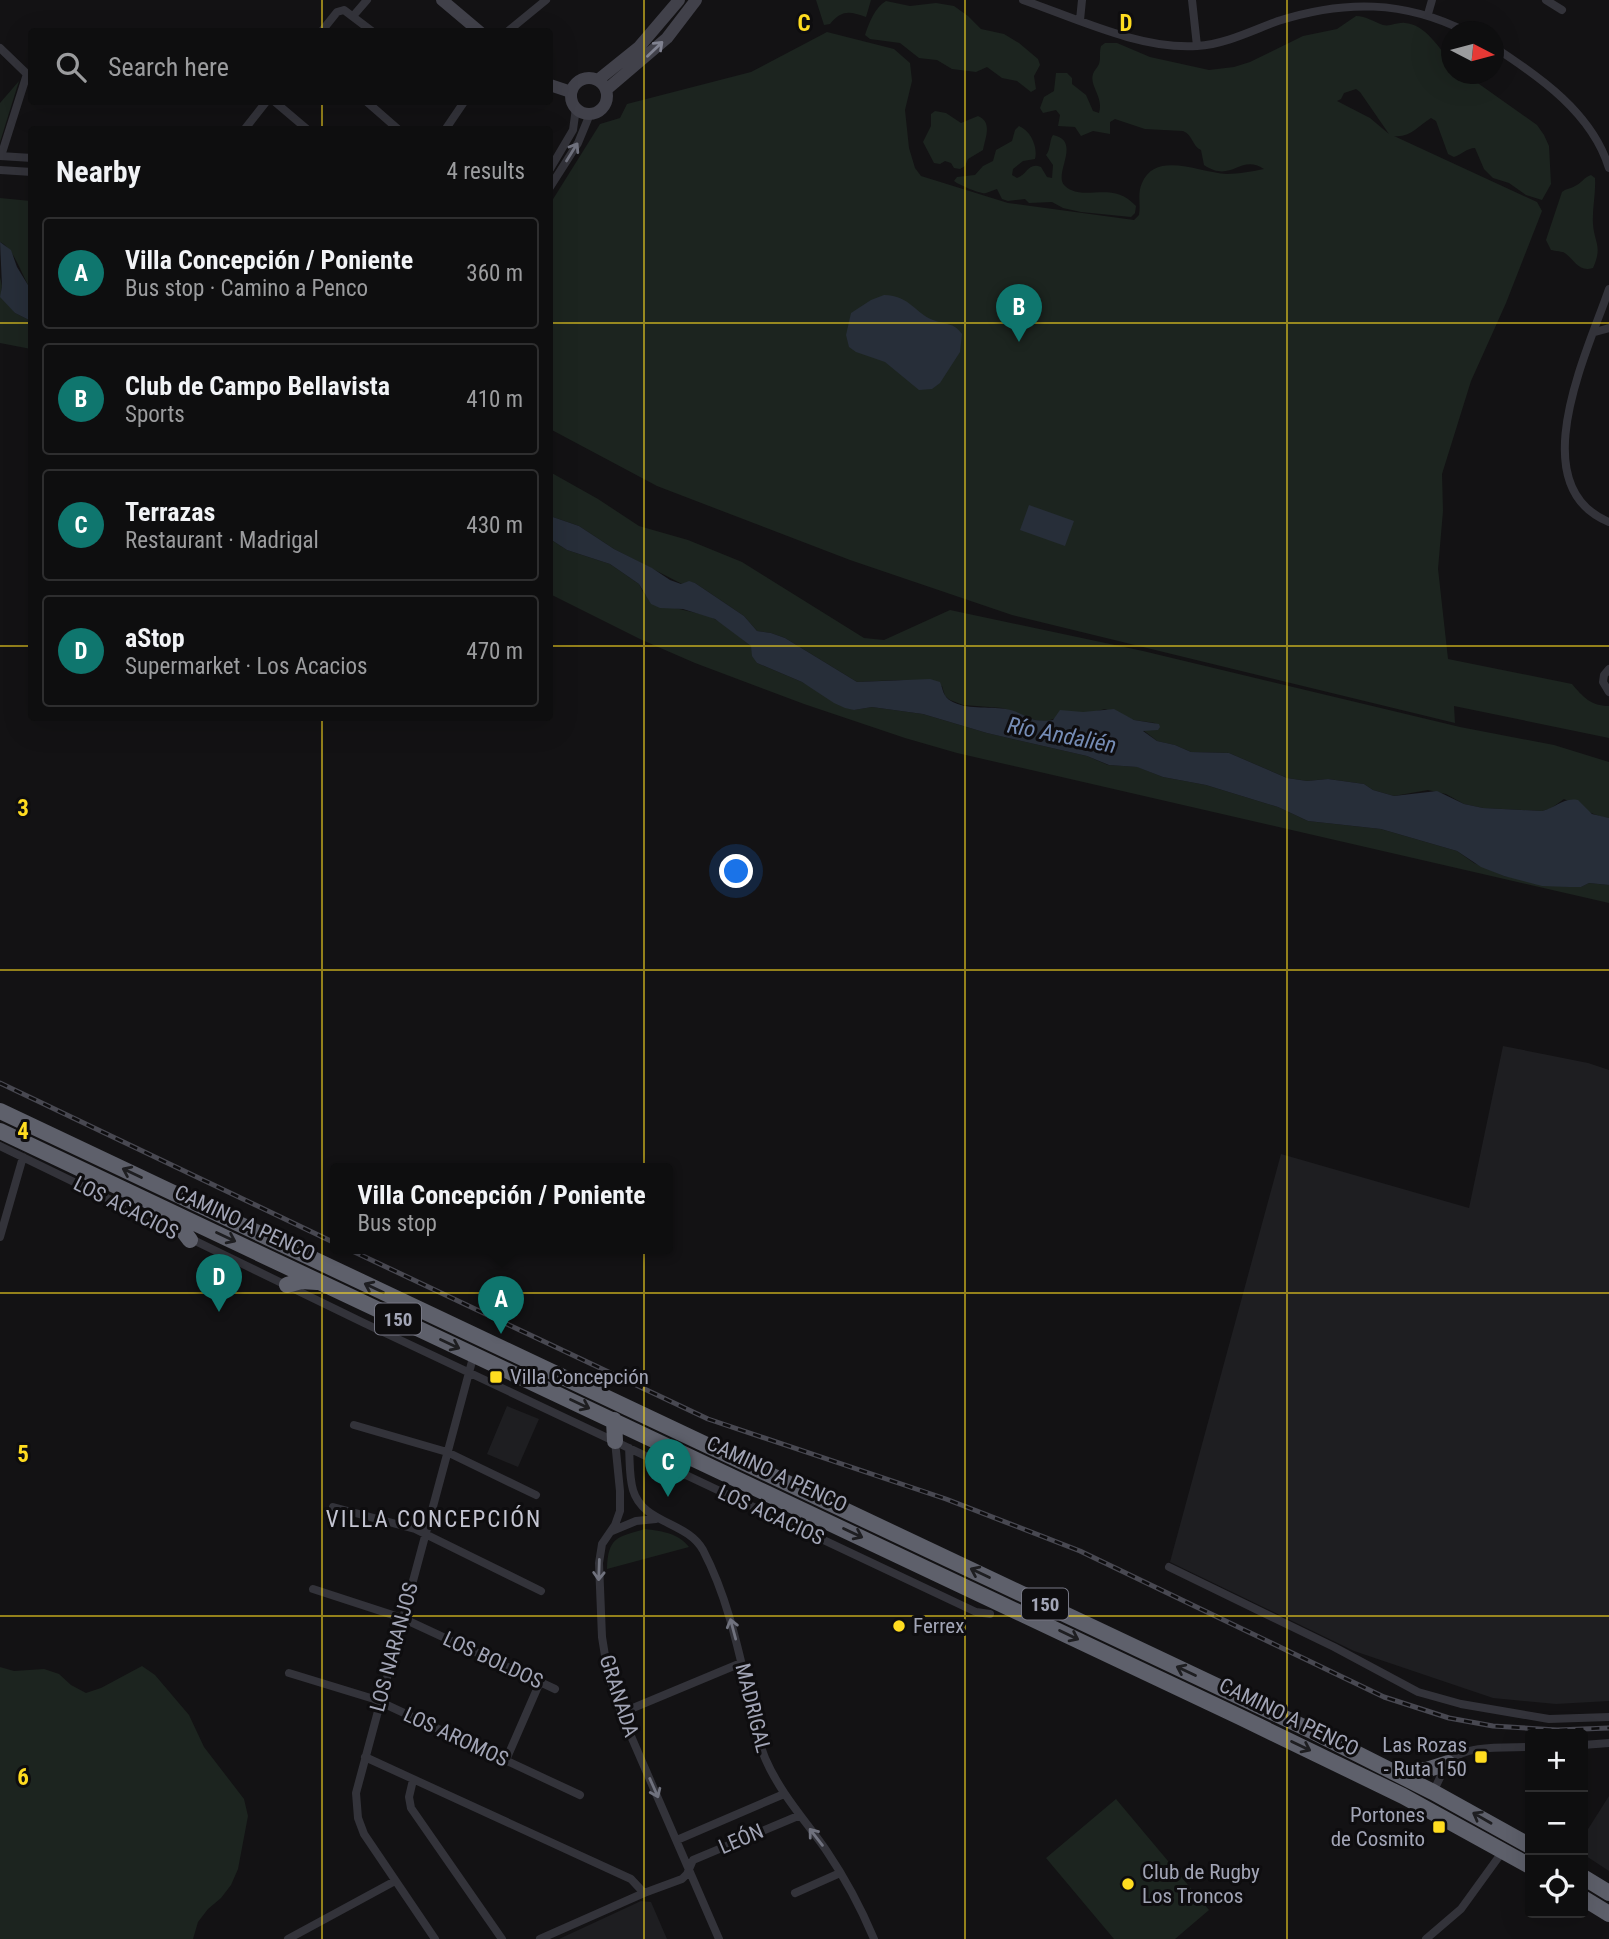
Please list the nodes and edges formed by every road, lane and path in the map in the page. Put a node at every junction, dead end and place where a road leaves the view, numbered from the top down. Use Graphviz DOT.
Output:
graph roads {
  1 [pos="368,0"];
  2 [pos="442,0"];
  3 [pos="546,0"];
  4 [pos="679,0"];
  5 [pos="696,0"];
  6 [pos="1023,0"];
  7 [pos="1082,0"];
  8 [pos="1192,0"];
  9 [pos="1432,0"];
  10 [pos="1546,0"];
  11 [pos="1310,5"];
  12 [pos="1562,10"];
  13 [pos="1428,14"];
  14 [pos="354,15"];
  15 [pos="1080,20"];
  16 [pos="1443,21"];
  17 [pos="324,28"];
  18 [pos="369,28"];
  19 [pos="475,28"];
  20 [pos="512,28"];
  21 [pos="1197,46"];
  22 [pos="0,48"];
  23 [pos="1504,55"];
  24 [pos="602,85"];
  25 [pos="553,86"];
  26 [pos="571,92"];
  27 [pos="264,105"];
  28 [pos="279,105"];
  29 [pos="370,105"];
  30 [pos="459,105"];
  31 [pos="576,108"];
  32 [pos="590,114"];
  33 [pos="247,126"];
  34 [pos="303,126"];
  35 [pos="394,126"];
  36 [pos="447,126"];
  37 [pos="0,156"];
  38 [pos="28,158"];
  39 [pos="553,164"];
  40 [pos="1609,168"];
  41 [pos="0,170"];
  42 [pos="28,172"];
  43 [pos="553,182"];
  44 [pos="1609,289"];
  45 [pos="1609,328"];
  46 [pos="1595,332"];
  47 [pos="1609,522"];
  48 [pos="1609,669"];
  49 [pos="1609,692"];
  50 [pos="0,1111"];
  51 [pos="0,1131"];
  52 [pos="0,1146"];
  53 [pos="23,1157"];
  54 [pos="164,1208"];
  55 [pos="0,1237"];
  56 [pos="190,1240"];
  57 [pos="322,1283"];
  58 [pos="287,1285"];
  59 [pos="480,1338"];
  60 [pos="474,1355"];
  61 [pos="468,1372"];
  62 [pos="614,1420"];
  63 [pos="354,1425"];
  64 [pos="622,1444"];
  65 [pos="447,1452"];
  66 [pos="537,1495"];
  67 [pos="333,1507"];
  68 [pos="659,1519"];
  69 [pos="611,1532"];
  70 [pos="425,1534"];
  71 [pos="1169,1567"];
  72 [pos="313,1589"];
  73 [pos="541,1591"];
  74 [pos="1008,1606"];
  75 [pos="990,1614"];
  76 [pos="402,1618"];
  77 [pos="741,1663"];
  78 [pos="289,1673"];
  79 [pos="540,1682"];
  80 [pos="555,1689"];
  81 [pos="380,1702"];
  82 [pos="621,1713"];
  83 [pos="1609,1717"];
  84 [pos="1609,1744"];
  85 [pos="1588,1745"];
  86 [pos="1525,1747"];
  87 [pos="365,1758"];
  88 [pos="506,1760"];
  89 [pos="1448,1763"];
  90 [pos="1394,1772"];
  91 [pos="413,1780"];
  92 [pos="1433,1792"];
  93 [pos="580,1794"];
  94 [pos="784,1794"];
  95 [pos="1425,1807"];
  96 [pos="799,1815"];
  97 [pos="677,1840"];
  98 [pos="1525,1843"];
  99 [pos="1503,1851"];
  100 [pos="1525,1864"];
  101 [pos="689,1868"];
  102 [pos="841,1873"];
  103 [pos="1588,1880"];
  104 [pos="395,1881"];
  105 [pos="644,1893"];
  106 [pos="795,1893"];
  107 [pos="1609,1893"];
  108 [pos="1588,1901"];
  109 [pos="1609,1914"];
  110 [pos="288,1939"];
  111 [pos="433,1939"];
  112 [pos="502,1939"];
  113 [pos="540,1939"];
  114 [pos="719,1939"];
  115 [pos="872,1939"];
  116 [pos="1426,1939"];
  1 -- 14 [label="street"];
  2 -- 19 [label="street"];
  3 -- 20 [label="street"];
  4 -- 24 [label="street"];
  24 -- 5 [label="street, one-way"];
  6 -- 15 [label="street"];
  7 -- 15 [label="street"];
  8 -- 21 [label="street"];
  9 -- 13 [label="street"];
  10 -- 12 [label="street"];
  11 -- 13 [label="street"];
  11 -- 21 [label="street"];
  13 -- 16 [label="street"];
  14 -- 17 [label="street"];
  14 -- 18 [label="street"];
  15 -- 21 [label="street"];
  22 -- 37 [label="street"];
  23 -- 40 [label="street"];
  24 -- 26 [label="street"];
  24 -- 32 [label="street"];
  25 -- 26 [label="street"];
  26 -- 31 [label="street"];
  27 -- 33 [label="street"];
  28 -- 34 [label="street"];
  29 -- 35 [label="street"];
  30 -- 36 [label="street"];
  31 -- 32 [label="street"];
  31 -- 39 [label="street"];
  43 -- 32 [label="street, one-way"];
  37 -- 38 [label="street"];
  41 -- 42 [label="street"];
  44 -- 46 [label="street"];
  45 -- 46 [label="street"];
  46 -- 47 [label="street"];
  48 -- 49 [label="street"];
  59 -- 50 [label="highway, CAMINO A PENCO / 150, one-way"];
  51 -- 54 [label="highway, CAMINO A PENCO / 150"];
  52 -- 53 [label="street, LOS ACACIOS"];
  53 -- 55 [label="street"];
  53 -- 56 [label="street, LOS ACACIOS"];
  54 -- 56 [label="highway"];
  54 -- 57 [label="highway, CAMINO A PENCO / 150, one-way"];
  56 -- 58 [label="street, LOS ACACIOS"];
  57 -- 58 [label="highway"];
  57 -- 60 [label="highway, CAMINO A PENCO / 150, one-way"];
  58 -- 61 [label="street, LOS ACACIOS"];
  59 -- 60 [label="street, LOS NARANJOS"];
  90 -- 59 [label="highway, CAMINO A PENCO / 150, one-way"];
  60 -- 61 [label="street, LOS NARANJOS"];
  60 -- 62 [label="highway, CAMINO A PENCO / 150, one-way"];
  61 -- 64 [label="street, LOS ACACIOS"];
  61 -- 65 [label="street, LOS NARANJOS"];
  62 -- 64 [label="highway"];
  62 -- 74 [label="highway, CAMINO A PENCO / 150, one-way"];
  63 -- 65 [label="street"];
  64 -- 68 [label="street, MADRIGAL"];
  64 -- 69 [label="street, GRANADA"];
  64 -- 75 [label="street, LOS ACACIOS"];
  65 -- 66 [label="street"];
  65 -- 70 [label="street, LOS NARANJOS"];
  67 -- 70 [label="street"];
  68 -- 69 [label="street"];
  77 -- 68 [label="street, MADRIGAL, one-way"];
  69 -- 82 [label="street, GRANADA, one-way"];
  70 -- 73 [label="street"];
  70 -- 76 [label="street, LOS NARANJOS"];
  71 -- 83 [label="street"];
  72 -- 76 [label="street, LOS BOLDOS"];
  74 -- 75 [label="highway"];
  74 -- 95 [label="highway, CAMINO A PENCO / 150, one-way"];
  76 -- 79 [label="street, LOS BOLDOS"];
  76 -- 81 [label="street, LOS NARANJOS"];
  77 -- 82 [label="street"];
  77 -- 94 [label="street, MADRIGAL"];
  78 -- 81 [label="street, LOS AROMOS"];
  79 -- 80 [label="street, LOS BOLDOS"];
  79 -- 88 [label="street"];
  81 -- 87 [label="street, LOS NARANJOS"];
  81 -- 88 [label="street, LOS AROMOS"];
  82 -- 97 [label="street, GRANADA, one-way"];
  84 -- 85 [label="street"];
  86 -- 89 [label="street"];
  87 -- 91 [label="street"];
  87 -- 104 [label="street, LOS NARANJOS"];
  88 -- 93 [label="street, LOS AROMOS"];
  89 -- 90 [label="highway"];
  89 -- 92 [label="street"];
  90 -- 92 [label="highway, CAMINO A PENCO / 150"];
  91 -- 105 [label="street"];
  91 -- 112 [label="street"];
  92 -- 95 [label="street"];
  98 -- 92 [label="highway, CAMINO A PENCO / 150, one-way"];
  94 -- 96 [label="street, MADRIGAL"];
  94 -- 97 [label="street"];
  95 -- 99 [label="highway, CAMINO A PENCO / 150"];
  96 -- 101 [label="street, LEÓN"];
  102 -- 96 [label="street, MADRIGAL, one-way"];
  97 -- 101 [label="street, GRANADA"];
  99 -- 100 [label="highway, CAMINO A PENCO / 150"];
  99 -- 116 [label="street"];
  101 -- 105 [label="street, LEÓN"];
  101 -- 114 [label="street, GRANADA"];
  102 -- 106 [label="street"];
  102 -- 115 [label="street, MADRIGAL"];
  103 -- 107 [label="highway"];
  104 -- 110 [label="street"];
  104 -- 111 [label="street, LOS NARANJOS"];
  105 -- 113 [label="street, LEÓN"];
  108 -- 109 [label="highway"];
}
